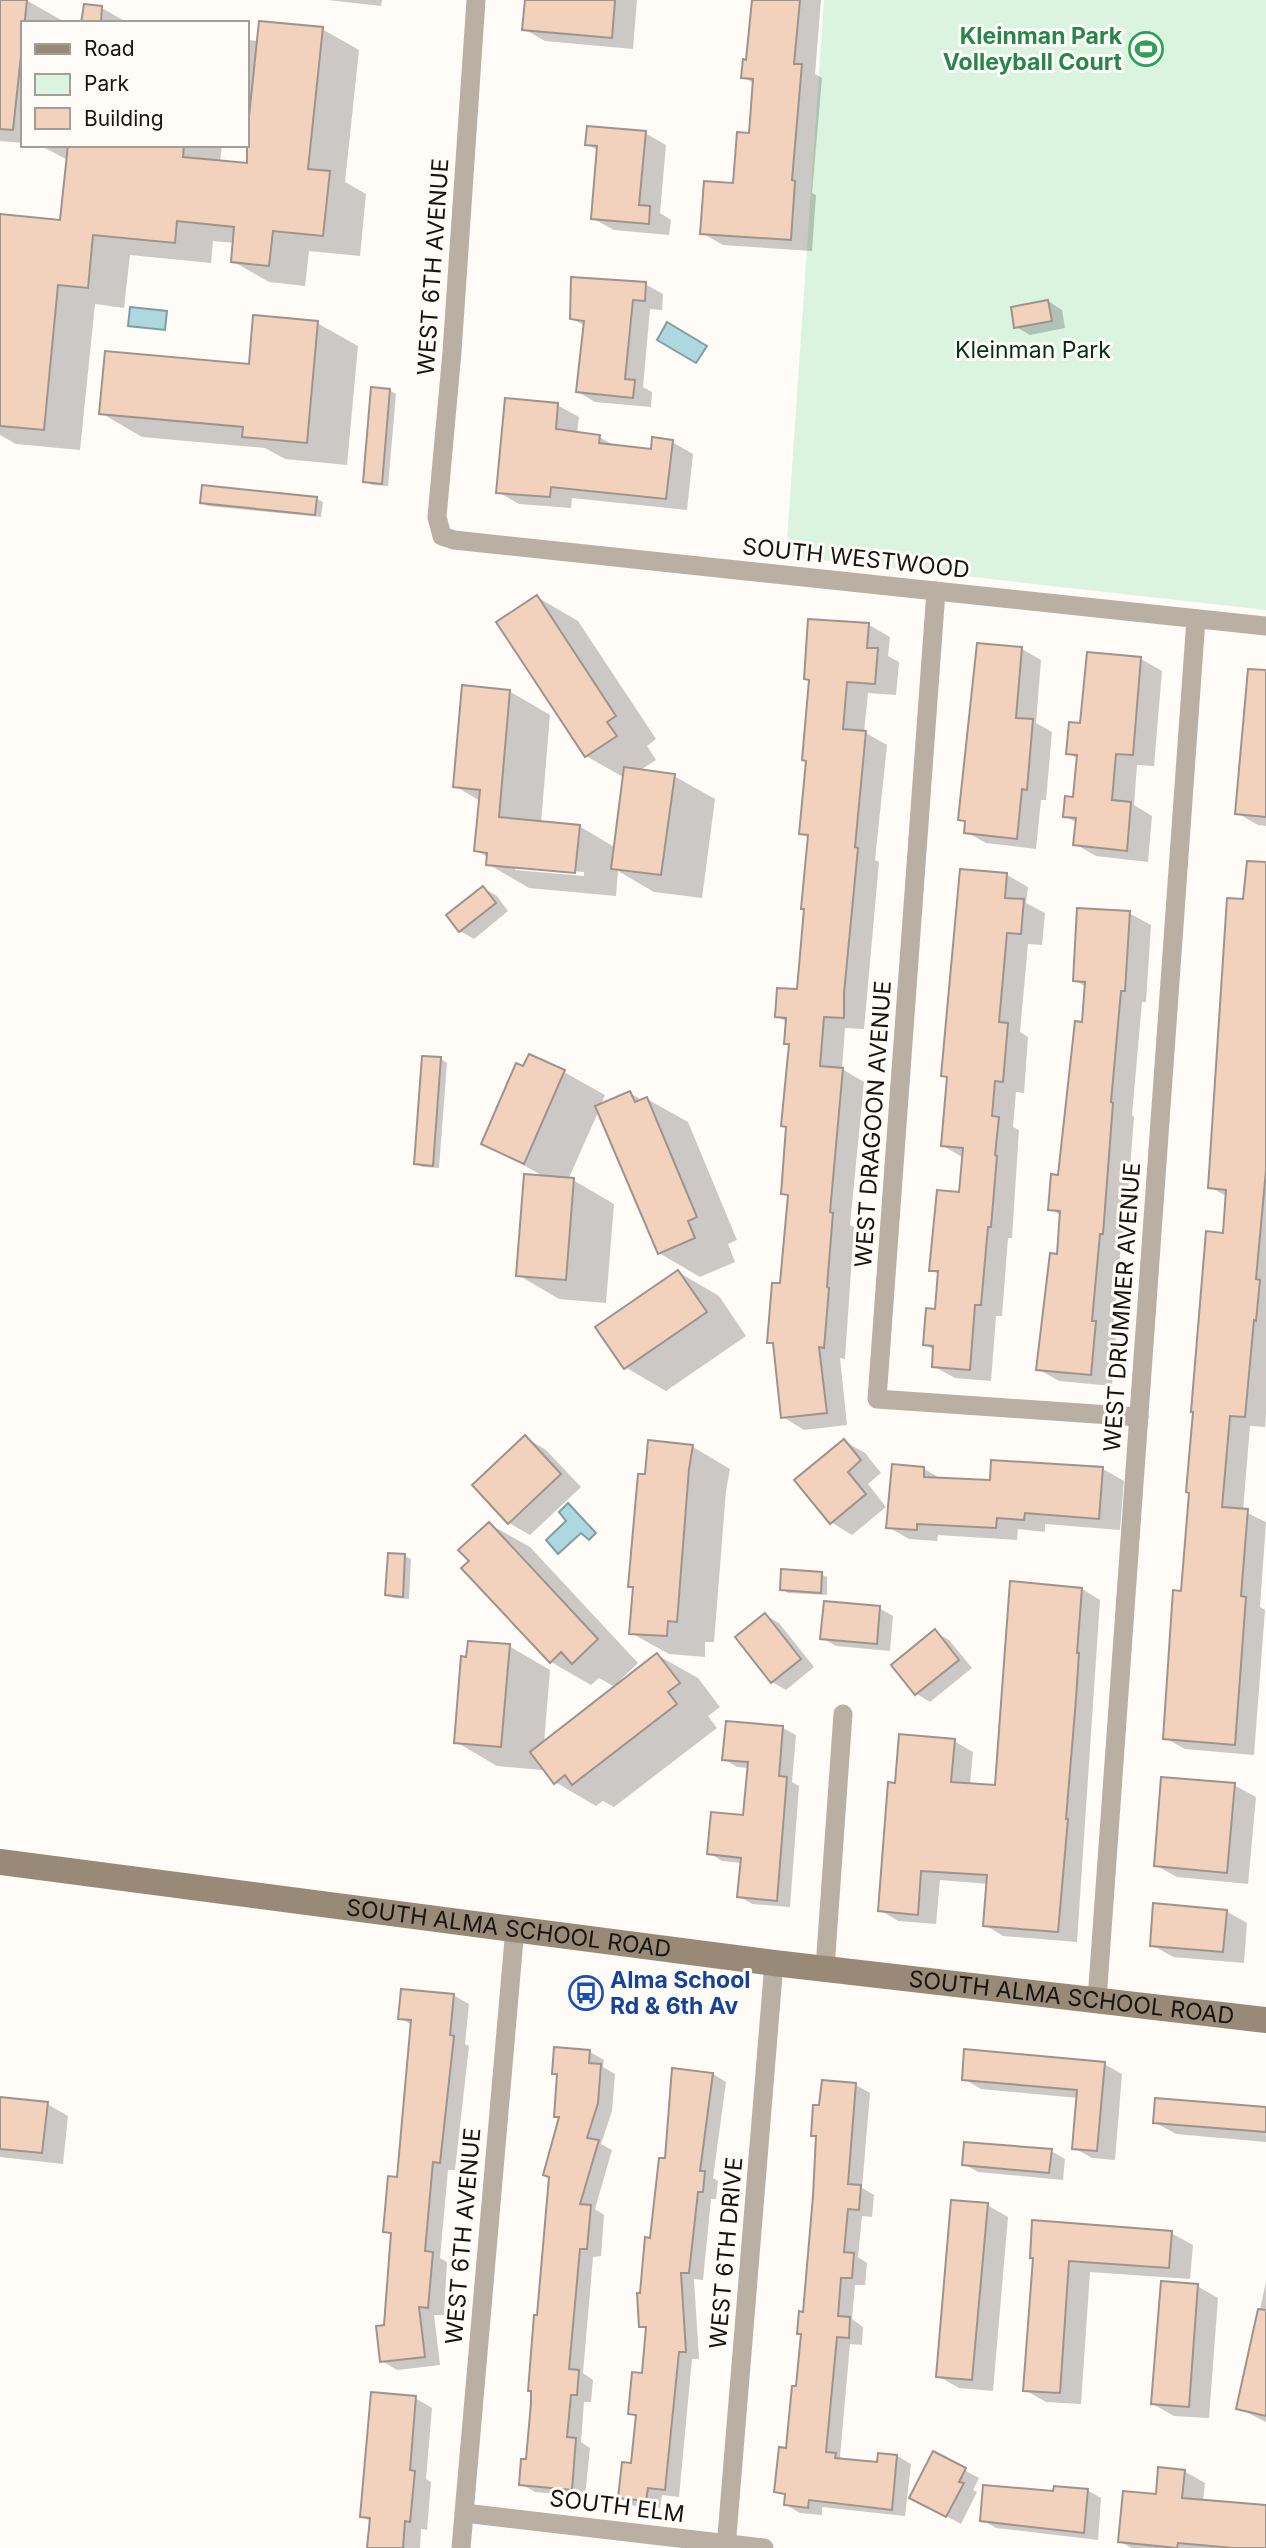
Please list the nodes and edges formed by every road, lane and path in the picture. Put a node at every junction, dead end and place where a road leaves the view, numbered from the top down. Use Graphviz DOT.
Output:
graph roads {
  1 [pos="477,0"];
  2 [pos="442,536"];
  3 [pos="936,591"];
  4 [pos="1196,618"];
  5 [pos="1266,626"];
  6 [pos="1139,1417"];
  7 [pos="843,1714"];
  8 [pos="0,1862"];
  9 [pos="515,1928"];
  10 [pos="774,1962"];
  11 [pos="825,1968"];
  12 [pos="1097,2000"];
  13 [pos="1266,2020"];
  14 [pos="464,2513"];
  15 [pos="726,2546"];
  16 [pos="461,2548"];
  17 [pos="764,2548"];
  1 -- 2 [label="street, WEST 6TH AVENUE"];
  2 -- 3 [label="street, SOUTH WESTWOOD"];
  3 -- 4 [label="street, SOUTH WESTWOOD"];
  3 -- 6 [label="street, WEST DRAGOON AVENUE"];
  4 -- 5 [label="street, SOUTH WESTWOOD"];
  4 -- 6 [label="street, WEST DRUMMER AVENUE"];
  6 -- 12 [label="street, WEST DRUMMER AVENUE"];
  7 -- 11 [label="street"];
  8 -- 9 [label="main road, SOUTH ALMA SCHOOL ROAD"];
  9 -- 10 [label="main road, SOUTH ALMA SCHOOL ROAD"];
  9 -- 14 [label="street, WEST 6TH AVENUE"];
  10 -- 11 [label="main road, SOUTH ALMA SCHOOL ROAD"];
  10 -- 15 [label="street, WEST 6TH DRIVE"];
  11 -- 12 [label="main road, SOUTH ALMA SCHOOL ROAD"];
  12 -- 13 [label="main road, SOUTH ALMA SCHOOL ROAD"];
  14 -- 15 [label="street, SOUTH ELM"];
  14 -- 16 [label="street, WEST 6TH AVENUE"];
  15 -- 17 [label="street, SOUTH ELM"];
}
